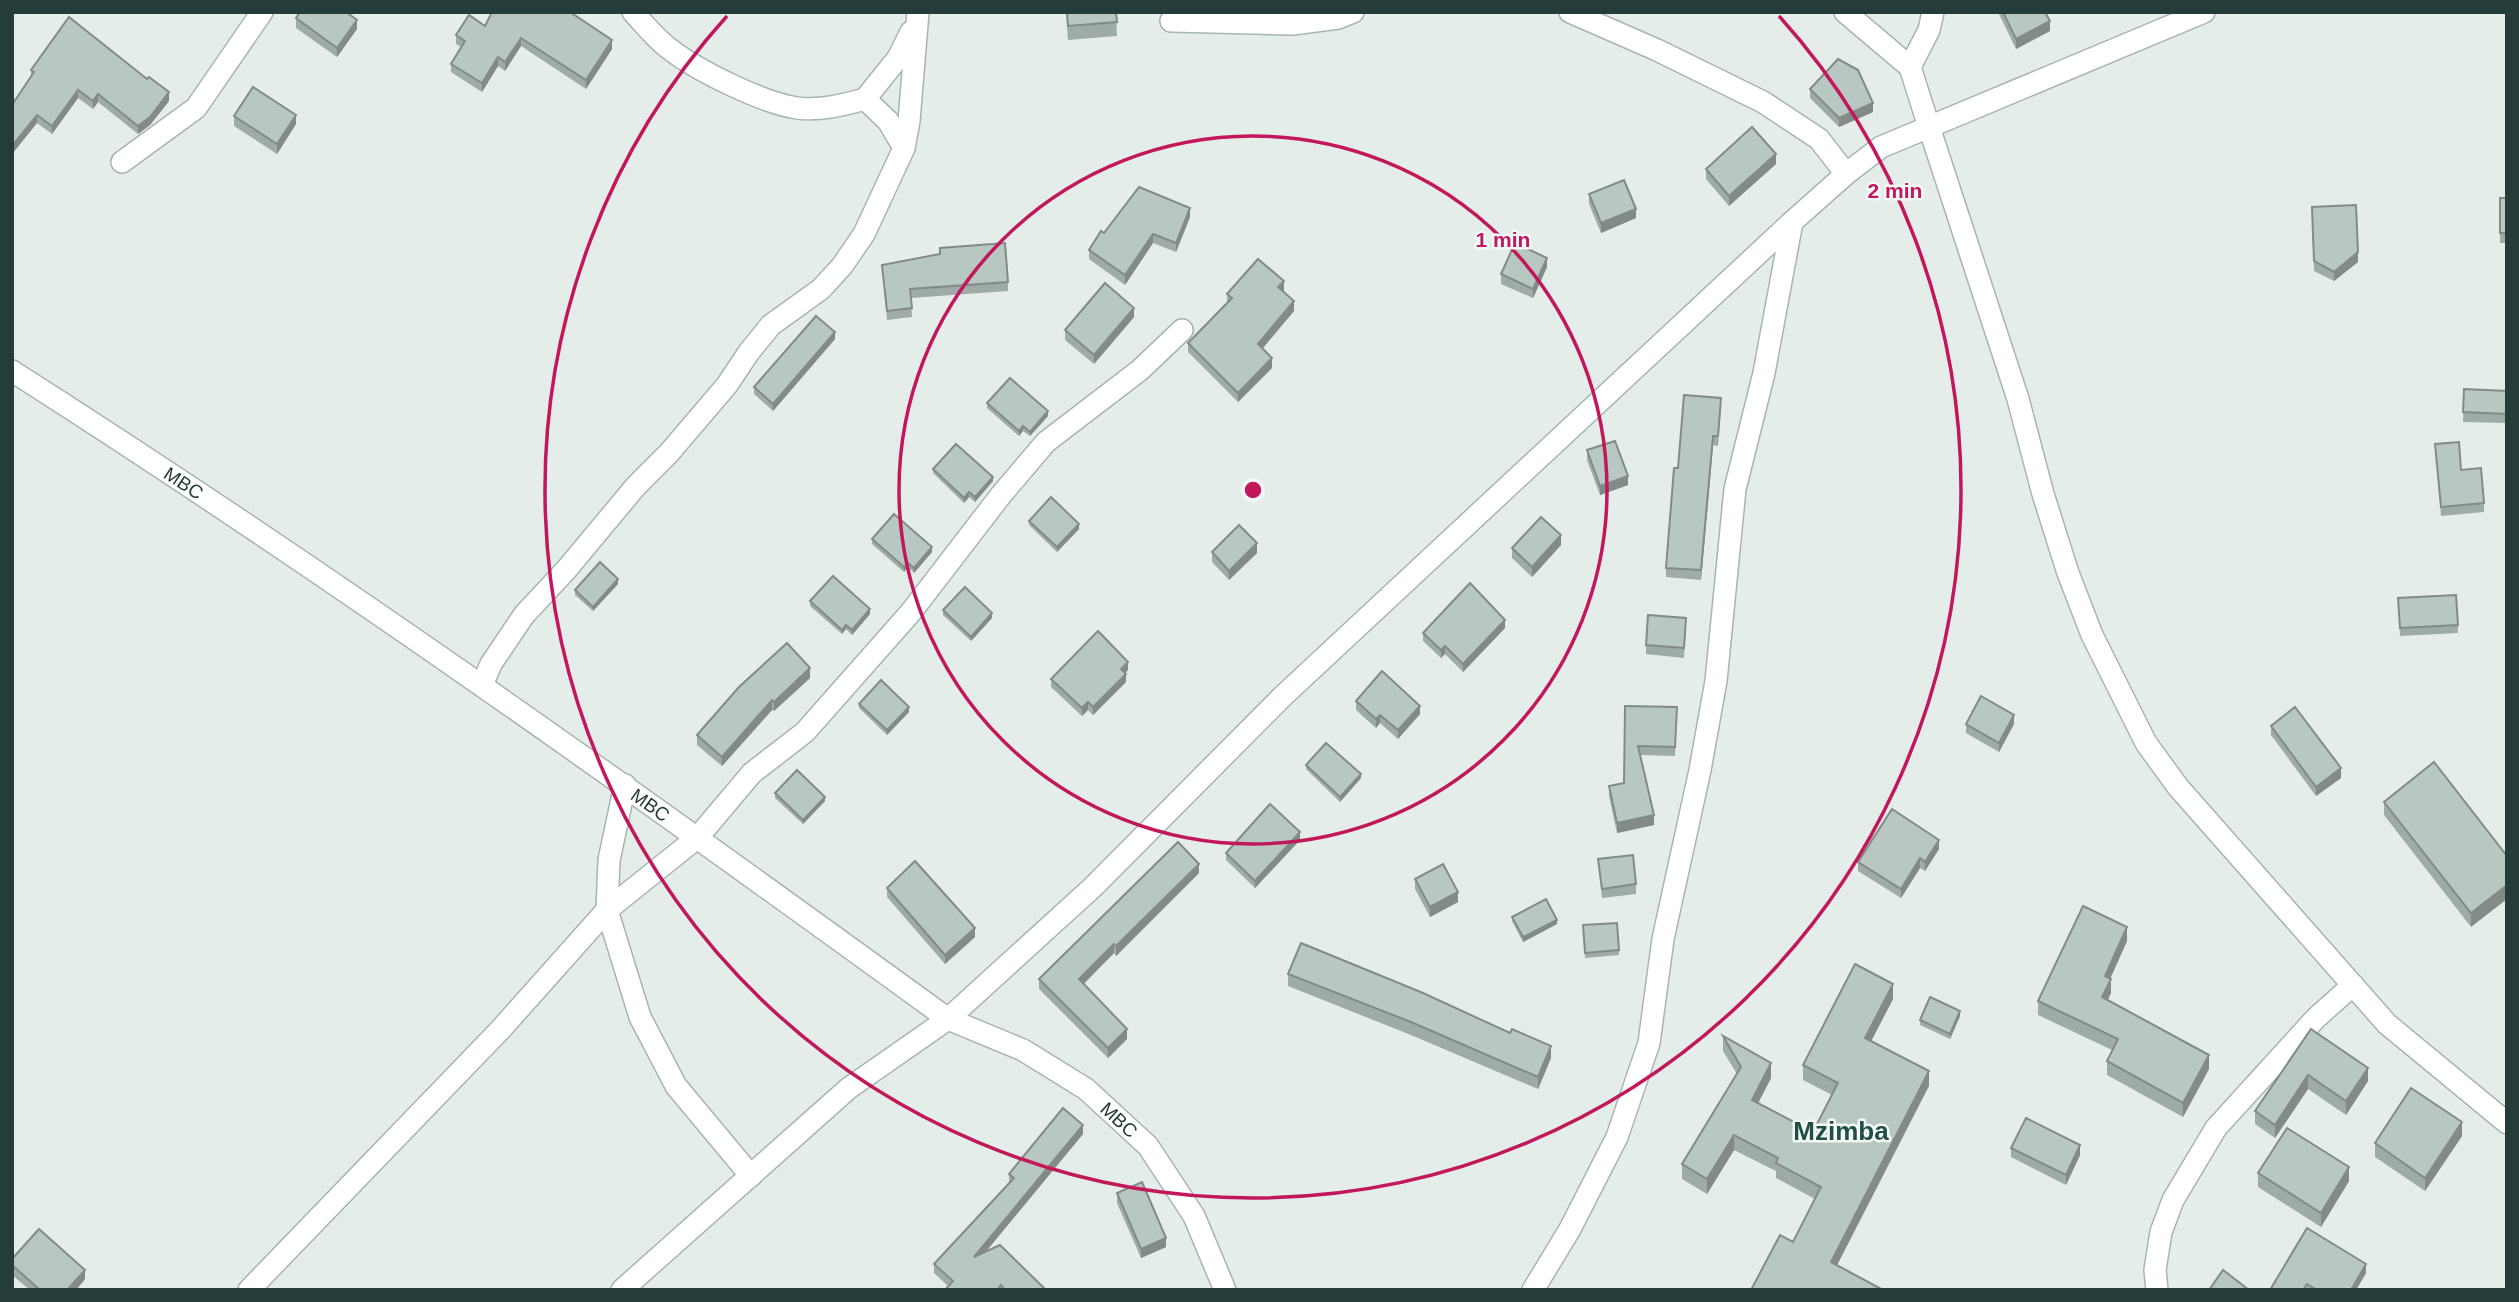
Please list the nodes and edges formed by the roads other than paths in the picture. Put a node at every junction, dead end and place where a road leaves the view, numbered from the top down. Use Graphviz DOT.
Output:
graph roads {
  1 [pos="262,12"];
  2 [pos="633,12"];
  3 [pos="1353,12"];
  4 [pos="1570,12"];
  5 [pos="1845,12"];
  6 [pos="1933,12"];
  7 [pos="2204,12"];
  8 [pos="918,16"];
  9 [pos="1171,21"];
  10 [pos="1910,67"];
  11 [pos="865,99"];
  12 [pos="1929,127"];
  13 [pos="904,148"];
  14 [pos="122,162"];
  15 [pos="1846,174"];
  16 [pos="1792,222"];
  17 [pos="1182,330"];
  18 [pos="12,371"];
  19 [pos="482,685"];
  20 [pos="625,785"];
  21 [pos="698,837"];
  22 [pos="607,910"];
  23 [pos="2353,985"];
  24 [pos="948,1019"];
  25 [pos="2507,1123"];
  26 [pos="751,1176"];
  27 [pos="249,1290"];
  28 [pos="622,1290"];
  29 [pos="1225,1290"];
  30 [pos="1533,1290"];
  31 [pos="2157,1290"];
  1 -- 14 [label="street"];
  2 -- 11 [label="street"];
  3 -- 9 [label="street"];
  4 -- 15 [label="street"];
  5 -- 10 [label="street"];
  6 -- 10 [label="street"];
  7 -- 12 [label="street"];
  8 -- 11 [label="street"];
  8 -- 13 [label="street"];
  10 -- 12 [label="street"];
  11 -- 13 [label="street"];
  12 -- 15 [label="street"];
  12 -- 23 [label="street"];
  13 -- 19 [label="street"];
  15 -- 16 [label="street"];
  16 -- 24 [label="street"];
  16 -- 30 [label="street"];
  17 -- 21 [label="street"];
  18 -- 19 [label="street, MBC"];
  19 -- 20 [label="street, MBC"];
  20 -- 21 [label="street, MBC"];
  20 -- 22 [label="street"];
  21 -- 22 [label="street"];
  21 -- 24 [label="street, MBC"];
  22 -- 26 [label="street"];
  22 -- 27 [label="street"];
  23 -- 25 [label="street"];
  23 -- 31 [label="street"];
  24 -- 26 [label="street"];
  24 -- 29 [label="street, MBC"];
  26 -- 28 [label="street"];
}
